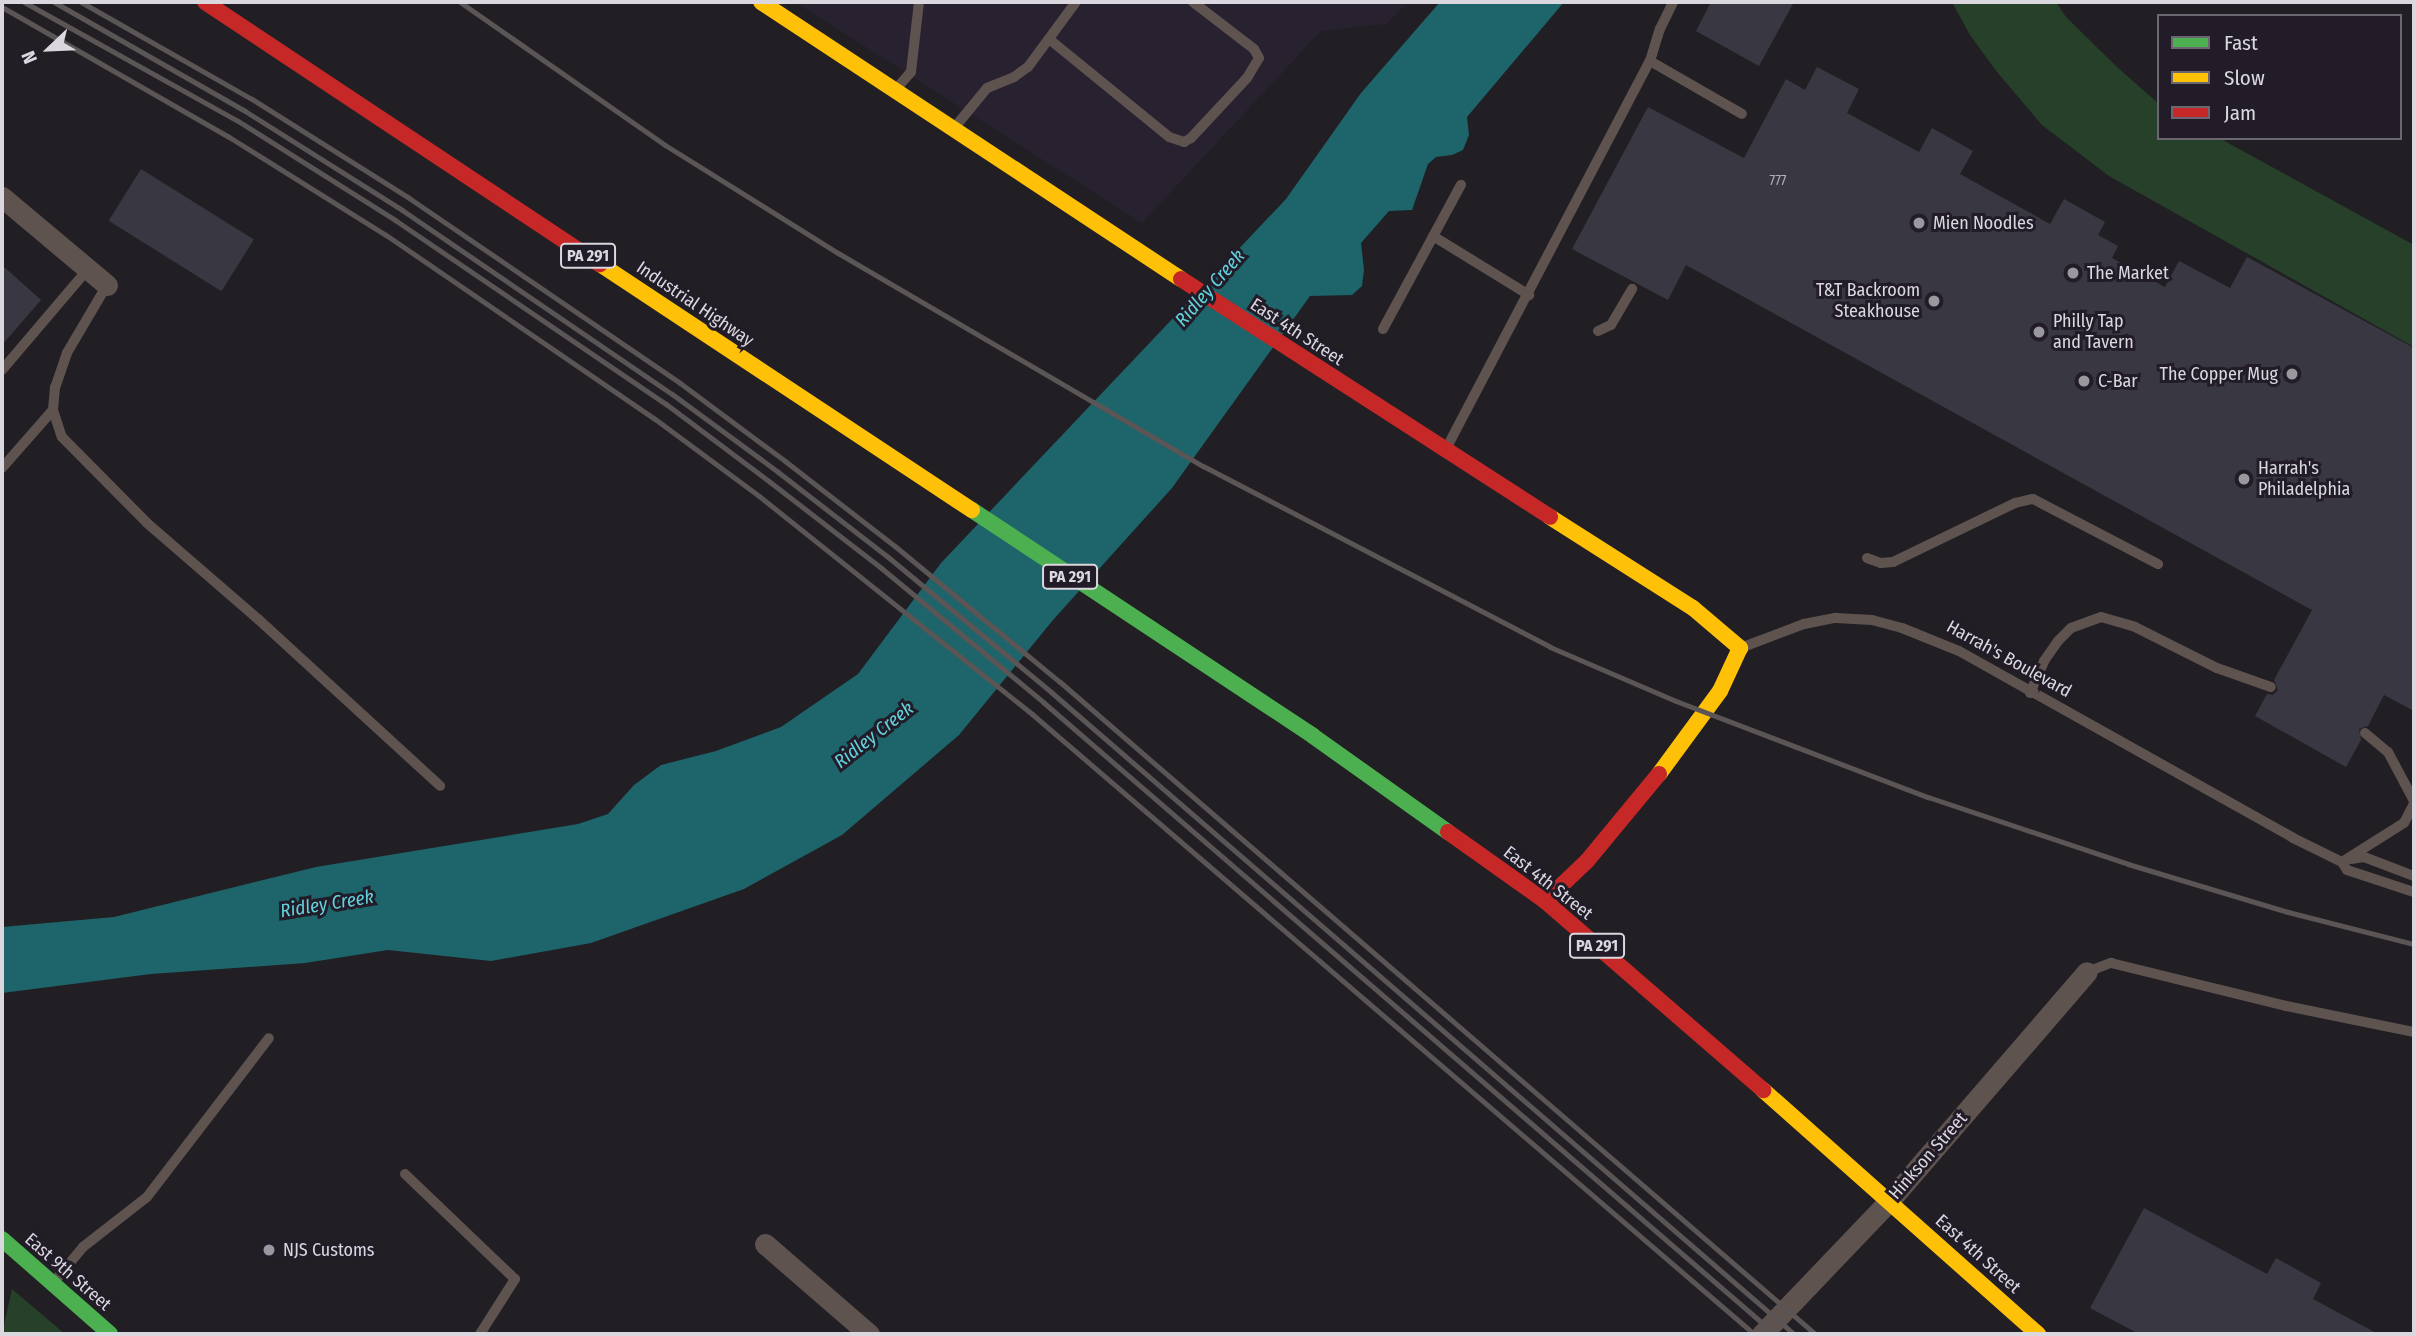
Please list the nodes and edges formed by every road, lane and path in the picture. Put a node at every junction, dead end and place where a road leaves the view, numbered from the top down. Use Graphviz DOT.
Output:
graph roads {
  1 [pos="205,2"];
  2 [pos="761,2"];
  3 [pos="919,2"];
  4 [pos="1076,2"];
  5 [pos="1193,2"];
  6 [pos="1673,2"];
  7 [pos="1049,38"];
  8 [pos="1650,61"];
  9 [pos="896,90"];
  10 [pos="1742,114"];
  11 [pos="954,129"];
  12 [pos="1461,185"];
  13 [pos="2,197"];
  14 [pos="1433,236"];
  15 [pos="88,269"];
  16 [pos="107,285"];
  17 [pos="1632,289"];
  18 [pos="1530,295"];
  19 [pos="1383,329"];
  20 [pos="1598,331"];
  21 [pos="2,370"];
  22 [pos="53,410"];
  23 [pos="1446,450"];
  24 [pos="2,468"];
  25 [pos="1023,545"];
  26 [pos="1867,558"];
  27 [pos="2158,564"];
  28 [pos="1740,648"];
  29 [pos="2271,687"];
  30 [pos="2030,693"];
  31 [pos="2365,733"];
  32 [pos="440,786"];
  33 [pos="2414,802"];
  34 [pos="2342,862"];
  35 [pos="2414,876"];
  36 [pos="2414,892"];
  37 [pos="1545,901"];
  38 [pos="2087,972"];
  39 [pos="2414,1032"];
  40 [pos="269,1038"];
  41 [pos="405,1174"];
  42 [pos="1889,1200"];
  43 [pos="2,1239"];
  44 [pos="765,1244"];
  45 [pos="52,1284"];
  46 [pos="110,1334"];
  47 [pos="480,1334"];
  48 [pos="869,1334"];
  49 [pos="1762,1334"];
  50 [pos="2038,1334"];
  1 -- 25 [label="main road, Industrial Highway / PA 291"];
  2 -- 9 [label="main road, East 4th Street"];
  3 -- 9 [label="lane"];
  4 -- 7 [label="lane"];
  5 -- 7 [label="lane"];
  6 -- 8 [label="lane"];
  7 -- 11 [label="lane"];
  8 -- 10 [label="lane"];
  8 -- 18 [label="lane"];
  9 -- 11 [label="main road, East 4th Street"];
  11 -- 23 [label="main road, East 4th Street"];
  12 -- 14 [label="lane"];
  13 -- 15 [label="street"];
  14 -- 18 [label="lane"];
  14 -- 19 [label="lane"];
  15 -- 16 [label="street"];
  15 -- 21 [label="lane"];
  16 -- 22 [label="lane"];
  17 -- 20 [label="lane"];
  18 -- 23 [label="lane"];
  22 -- 24 [label="lane"];
  22 -- 32 [label="lane"];
  23 -- 28 [label="main road, East 4th Street"];
  25 -- 37 [label="main road, East 4th Street / PA 291"];
  26 -- 27 [label="lane"];
  28 -- 30 [label="lane, Harrah's Boulevard"];
  28 -- 37 [label="main road"];
  29 -- 30 [label="lane"];
  30 -- 34 [label="lane, Harrah's Boulevard"];
  31 -- 33 [label="lane"];
  33 -- 34 [label="lane"];
  34 -- 35 [label="lane, Harrah's Boulevard"];
  34 -- 36 [label="lane, Harrah's Boulevard"];
  37 -- 42 [label="main road, East 4th Street / PA 291"];
  38 -- 39 [label="lane"];
  38 -- 42 [label="street, Hinkson Street"];
  40 -- 45 [label="lane"];
  41 -- 47 [label="lane"];
  42 -- 49 [label="street, Hinkson Street"];
  42 -- 50 [label="main road, East 4th Street / PA 291"];
  43 -- 45 [label="main road, East 9th Street"];
  44 -- 48 [label="street"];
  45 -- 46 [label="main road, East 9th Street"];
}
